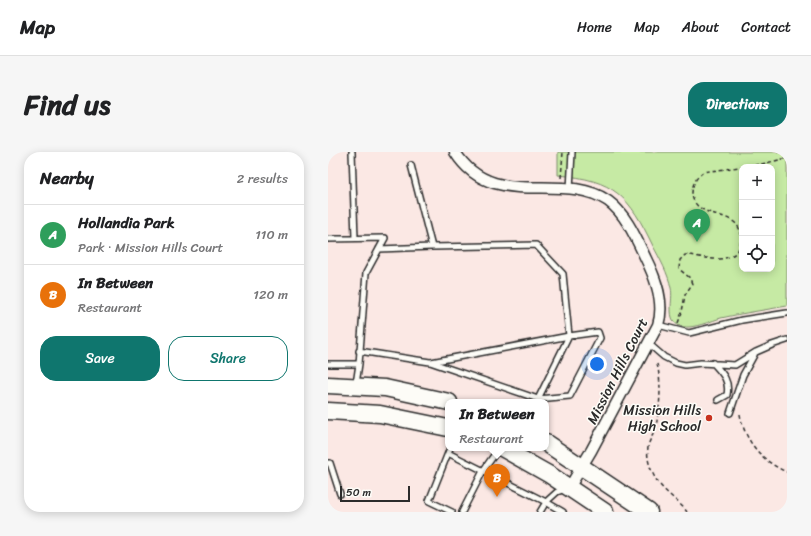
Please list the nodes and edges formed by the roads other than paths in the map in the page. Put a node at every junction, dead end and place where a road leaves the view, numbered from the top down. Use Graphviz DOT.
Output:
graph roads {
  1 [pos="352,152"];
  2 [pos="455,152"];
  3 [pos="572,152"];
  4 [pos="411,165"];
  5 [pos="570,189"];
  6 [pos="328,238"];
  7 [pos="355,238"];
  8 [pos="432,247"];
  9 [pos="379,249"];
  10 [pos="787,313"];
  11 [pos="658,325"];
  12 [pos="569,336"];
  13 [pos="787,340"];
  14 [pos="649,344"];
  15 [pos="359,351"];
  16 [pos="756,352"];
  17 [pos="430,362"];
  18 [pos="713,363"];
  19 [pos="328,364"];
  20 [pos="358,364"];
  21 [pos="328,385"];
  22 [pos="356,386"];
  23 [pos="538,399"];
  24 [pos="718,400"];
  25 [pos="445,401"];
  26 [pos="328,411"];
  27 [pos="730,413"];
  28 [pos="445,427"];
  29 [pos="549,446"];
  30 [pos="449,451"];
  31 [pos="451,451"];
  32 [pos="497,451"];
  33 [pos="507,451"];
  34 [pos="328,463"];
  35 [pos="582,466"];
  36 [pos="484,470"];
  37 [pos="569,488"];
  38 [pos="340,494"];
  39 [pos="546,502"];
  40 [pos="452,512"];
  41 [pos="462,512"];
  42 [pos="540,512"];
  43 [pos="563,512"];
  44 [pos="605,512"];
  45 [pos="649,512"];
  1 -- 7 [label="lane"];
  2 -- 5 [label="street, Mission Hills Court"];
  3 -- 5 [label="lane"];
  4 -- 8 [label="lane"];
  5 -- 11 [label="street, Mission Hills Court"];
  6 -- 7 [label="lane"];
  7 -- 9 [label="lane"];
  8 -- 9 [label="lane"];
  8 -- 12 [label="lane"];
  9 -- 15 [label="lane"];
  10 -- 11 [label="lane"];
  11 -- 14 [label="street, Mission Hills Court"];
  12 -- 17 [label="lane"];
  12 -- 23 [label="lane"];
  12 -- 23 [label="lane"];
  13 -- 16 [label="lane"];
  14 -- 18 [label="lane"];
  14 -- 35 [label="street, Mission Hills Court"];
  15 -- 17 [label="lane"];
  15 -- 20 [label="lane"];
  16 -- 18 [label="lane"];
  16 -- 27 [label="lane"];
  17 -- 23 [label="lane"];
  18 -- 24 [label="lane"];
  19 -- 20 [label="lane"];
  20 -- 22 [label="lane"];
  21 -- 22 [label="main road"];
  22 -- 25 [label="main road"];
  26 -- 28 [label="main road"];
  29 -- 35 [label="main road"];
  30 -- 40 [label="lane"];
  31 -- 36 [label="lane"];
  32 -- 36 [label="lane"];
  33 -- 37 [label="main road"];
  34 -- 38 [label="lane"];
  35 -- 37 [label="street, Mission Hills Court"];
  35 -- 45 [label="main road"];
  36 -- 39 [label="lane"];
  36 -- 41 [label="lane"];
  37 -- 39 [label="lane"];
  37 -- 44 [label="main road"];
  39 -- 42 [label="lane"];
  39 -- 43 [label="lane"];
}
